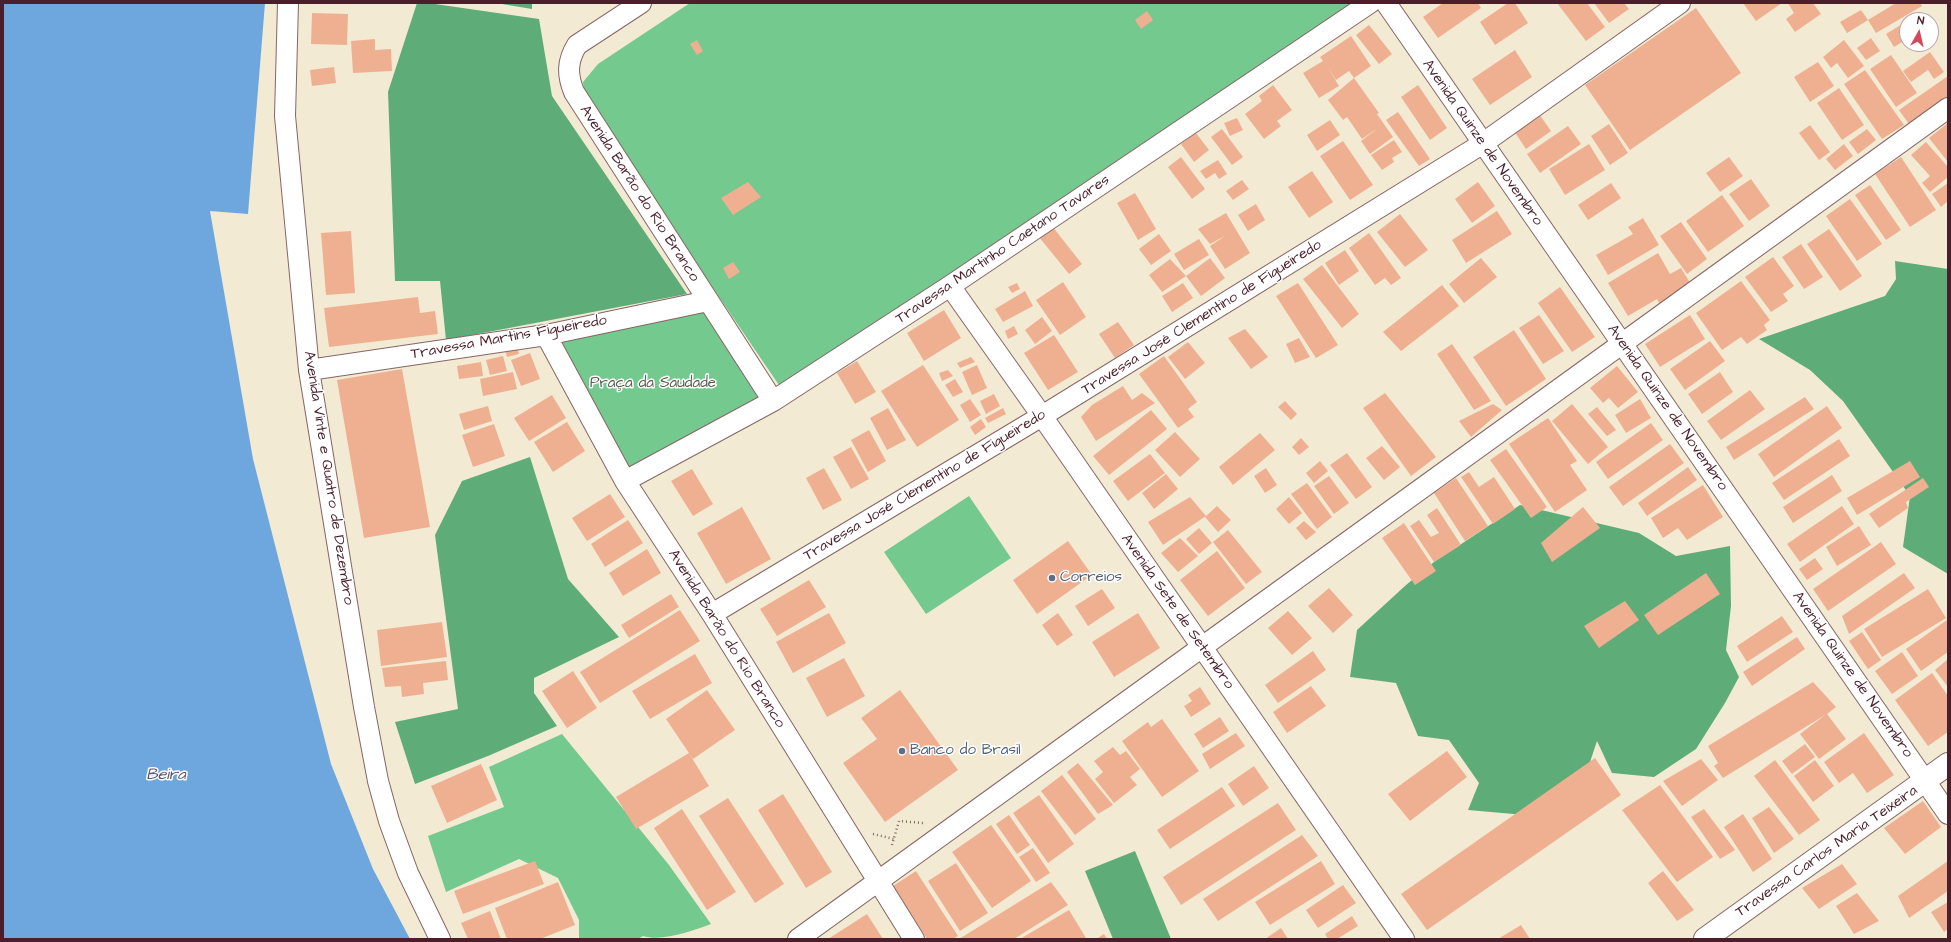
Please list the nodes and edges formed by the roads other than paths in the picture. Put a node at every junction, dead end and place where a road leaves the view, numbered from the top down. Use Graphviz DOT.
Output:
graph roads {
  1 [pos="288,3"];
  2 [pos="640,3"];
  3 [pos="1370,3"];
  4 [pos="1386,3"];
  5 [pos="1680,3"];
  6 [pos="1948,108"];
  7 [pos="1482,144"];
  8 [pos="950,286"];
  9 [pos="708,301"];
  10 [pos="546,335"];
  11 [pos="1622,343"];
  12 [pos="309,370"];
  13 [pos="773,401"];
  14 [pos="1042,416"];
  15 [pos="625,481"];
  16 [pos="712,614"];
  17 [pos="1201,648"];
  18 [pos="1948,764"];
  19 [pos="1926,782"];
  20 [pos="1948,814"];
  21 [pos="877,881"];
  22 [pos="440,939"];
  23 [pos="798,939"];
  24 [pos="914,939"];
  25 [pos="1404,939"];
  26 [pos="1705,939"];
  1 -- 12 [label="street, Avenida Vinte e Quatro de Dezembro"];
  2 -- 9 [label="street, Avenida Barão do Rio Branco"];
  3 -- 8 [label="street, Travessa Martinho Caetano Tavares"];
  4 -- 7 [label="street, Avenida Quinze de Novembro"];
  5 -- 7 [label="street, Travessa José Clementino de Figueiredo"];
  6 -- 11 [label="street"];
  7 -- 11 [label="street, Avenida Quinze de Novembro"];
  7 -- 14 [label="street, Travessa José Clementino de Figueiredo"];
  8 -- 13 [label="street, Travessa Martinho Caetano Tavares"];
  8 -- 14 [label="street, Avenida Sete de Setembro"];
  9 -- 10 [label="street, Travessa Martins Figueiredo"];
  9 -- 13 [label="street, Avenida Barão do Rio Branco"];
  10 -- 12 [label="street, Travessa Martins Figueiredo"];
  10 -- 15 [label="street, Avenida Barão do Rio Branco"];
  11 -- 17 [label="street"];
  11 -- 19 [label="street, Avenida Quinze de Novembro"];
  12 -- 22 [label="street, Avenida Vinte e Quatro de Dezembro"];
  13 -- 15 [label="street, Travessa Martinho Caetano Tavares"];
  14 -- 16 [label="street, Travessa José Clementino de Figueiredo"];
  14 -- 17 [label="street, Avenida Sete de Setembro"];
  15 -- 16 [label="street, Avenida Barão do Rio Branco"];
  16 -- 21 [label="street, Avenida Barão do Rio Branco"];
  17 -- 21 [label="street"];
  17 -- 25 [label="street, Avenida Sete de Setembro"];
  18 -- 19 [label="street, Travessa Carlos Maria Teixeira"];
  19 -- 20 [label="street, Avenida Quinze de Novembro"];
  19 -- 26 [label="street, Travessa Carlos Maria Teixeira"];
  21 -- 23 [label="street"];
  21 -- 24 [label="street, Avenida Barão do Rio Branco"];
}
